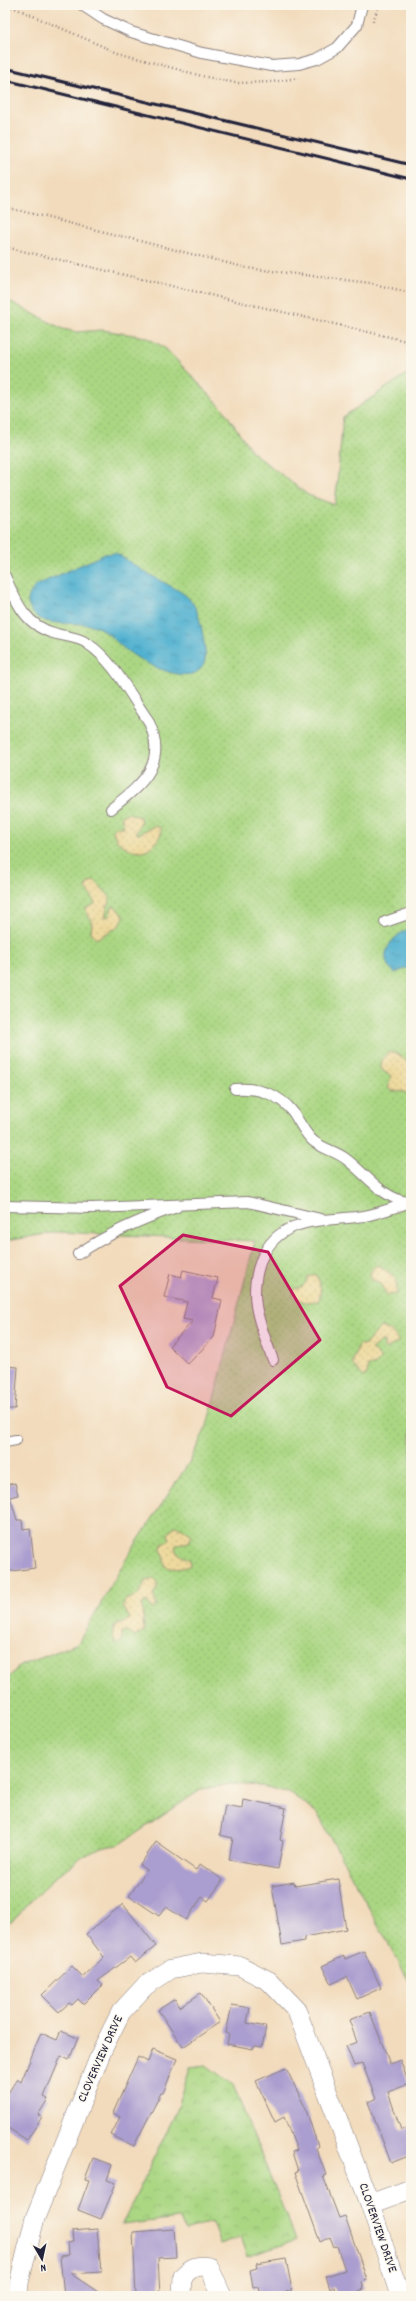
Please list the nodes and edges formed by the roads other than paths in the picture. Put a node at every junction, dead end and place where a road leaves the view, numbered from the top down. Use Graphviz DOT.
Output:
graph roads {
  1 [pos="82,5"];
  2 [pos="362,5"];
  3 [pos="5,576"];
  4 [pos="111,809"];
  5 [pos="411,913"];
  6 [pos="385,922"];
  7 [pos="235,1089"];
  8 [pos="411,1202"];
  9 [pos="188,1204"];
  10 [pos="5,1206"];
  11 [pos="324,1220"];
  12 [pos="78,1254"];
  13 [pos="273,1360"];
  14 [pos="16,1440"];
  15 [pos="5,1442"];
  16 [pos="411,2189"];
  17 [pos="370,2204"];
  18 [pos="18,2296"];
  19 [pos="182,2296"];
  20 [pos="222,2296"];
  21 [pos="400,2296"];
  1 -- 2 [label="lane"];
  3 -- 4 [label="lane"];
  5 -- 6 [label="lane"];
  7 -- 8 [label="lane"];
  8 -- 11 [label="lane"];
  9 -- 10 [label="lane"];
  9 -- 11 [label="lane"];
  9 -- 12 [label="lane"];
  11 -- 13 [label="lane"];
  14 -- 15 [label="lane"];
  16 -- 17 [label="street"];
  17 -- 18 [label="street, CLOVERVIEW DRIVE"];
  17 -- 21 [label="street, CLOVERVIEW DRIVE"];
  19 -- 20 [label="street"];
}
